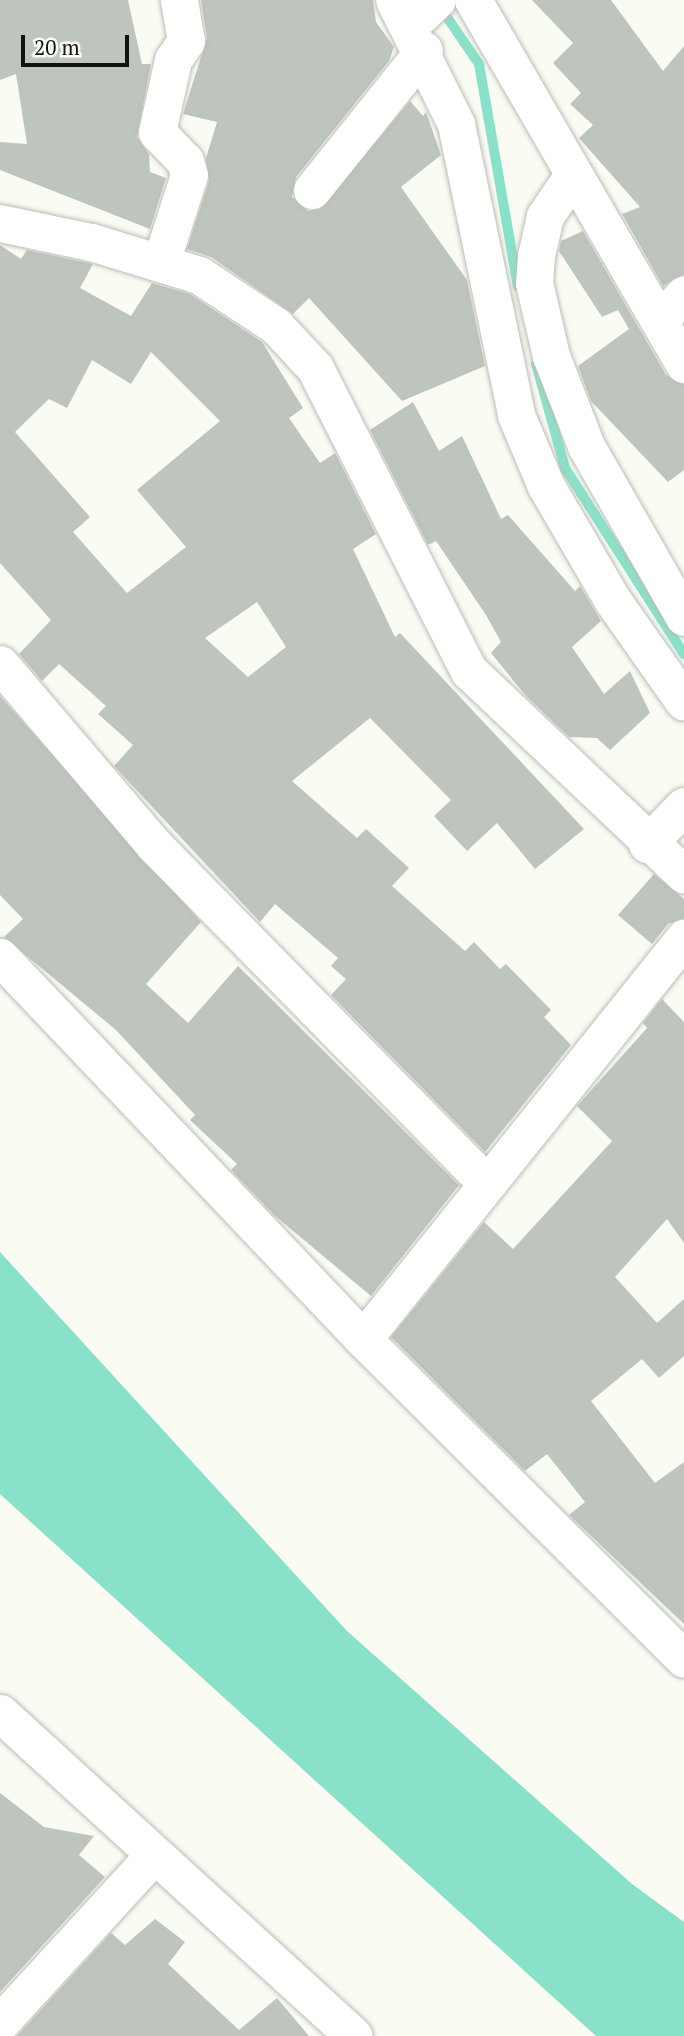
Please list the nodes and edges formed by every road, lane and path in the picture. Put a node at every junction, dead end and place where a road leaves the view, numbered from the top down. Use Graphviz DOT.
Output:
graph roads {
  1 [pos="179,0"];
  2 [pos="472,0"];
  3 [pos="416,19"];
  4 [pos="573,175"];
  5 [pos="312,190"];
  6 [pos="0,223"];
  7 [pos="162,262"];
  8 [pos="684,294"];
  9 [pos="660,320"];
  10 [pos="684,364"];
  11 [pos="684,617"];
  12 [pos="0,664"];
  13 [pos="684,702"];
  14 [pos="684,806"];
  15 [pos="647,844"];
  16 [pos="684,874"];
  17 [pos="684,938"];
  18 [pos="0,957"];
  19 [pos="485,1182"];
  20 [pos="363,1339"];
  21 [pos="684,1659"];
  22 [pos="0,1713"];
  23 [pos="151,1857"];
  24 [pos="0,2023"];
  25 [pos="354,2036"];
  1 -- 7 [label="street"];
  2 -- 4 [label="street"];
  3 -- 5 [label="street"];
  3 -- 13 [label="street"];
  4 -- 9 [label="street"];
  4 -- 11 [label="street"];
  6 -- 7 [label="street"];
  7 -- 15 [label="street"];
  8 -- 9 [label="street"];
  9 -- 10 [label="street"];
  12 -- 19 [label="street"];
  14 -- 15 [label="street"];
  15 -- 16 [label="street"];
  17 -- 19 [label="street"];
  18 -- 20 [label="street"];
  19 -- 20 [label="street"];
  20 -- 21 [label="street"];
  22 -- 23 [label="street"];
  23 -- 24 [label="street"];
  23 -- 25 [label="street"];
}
